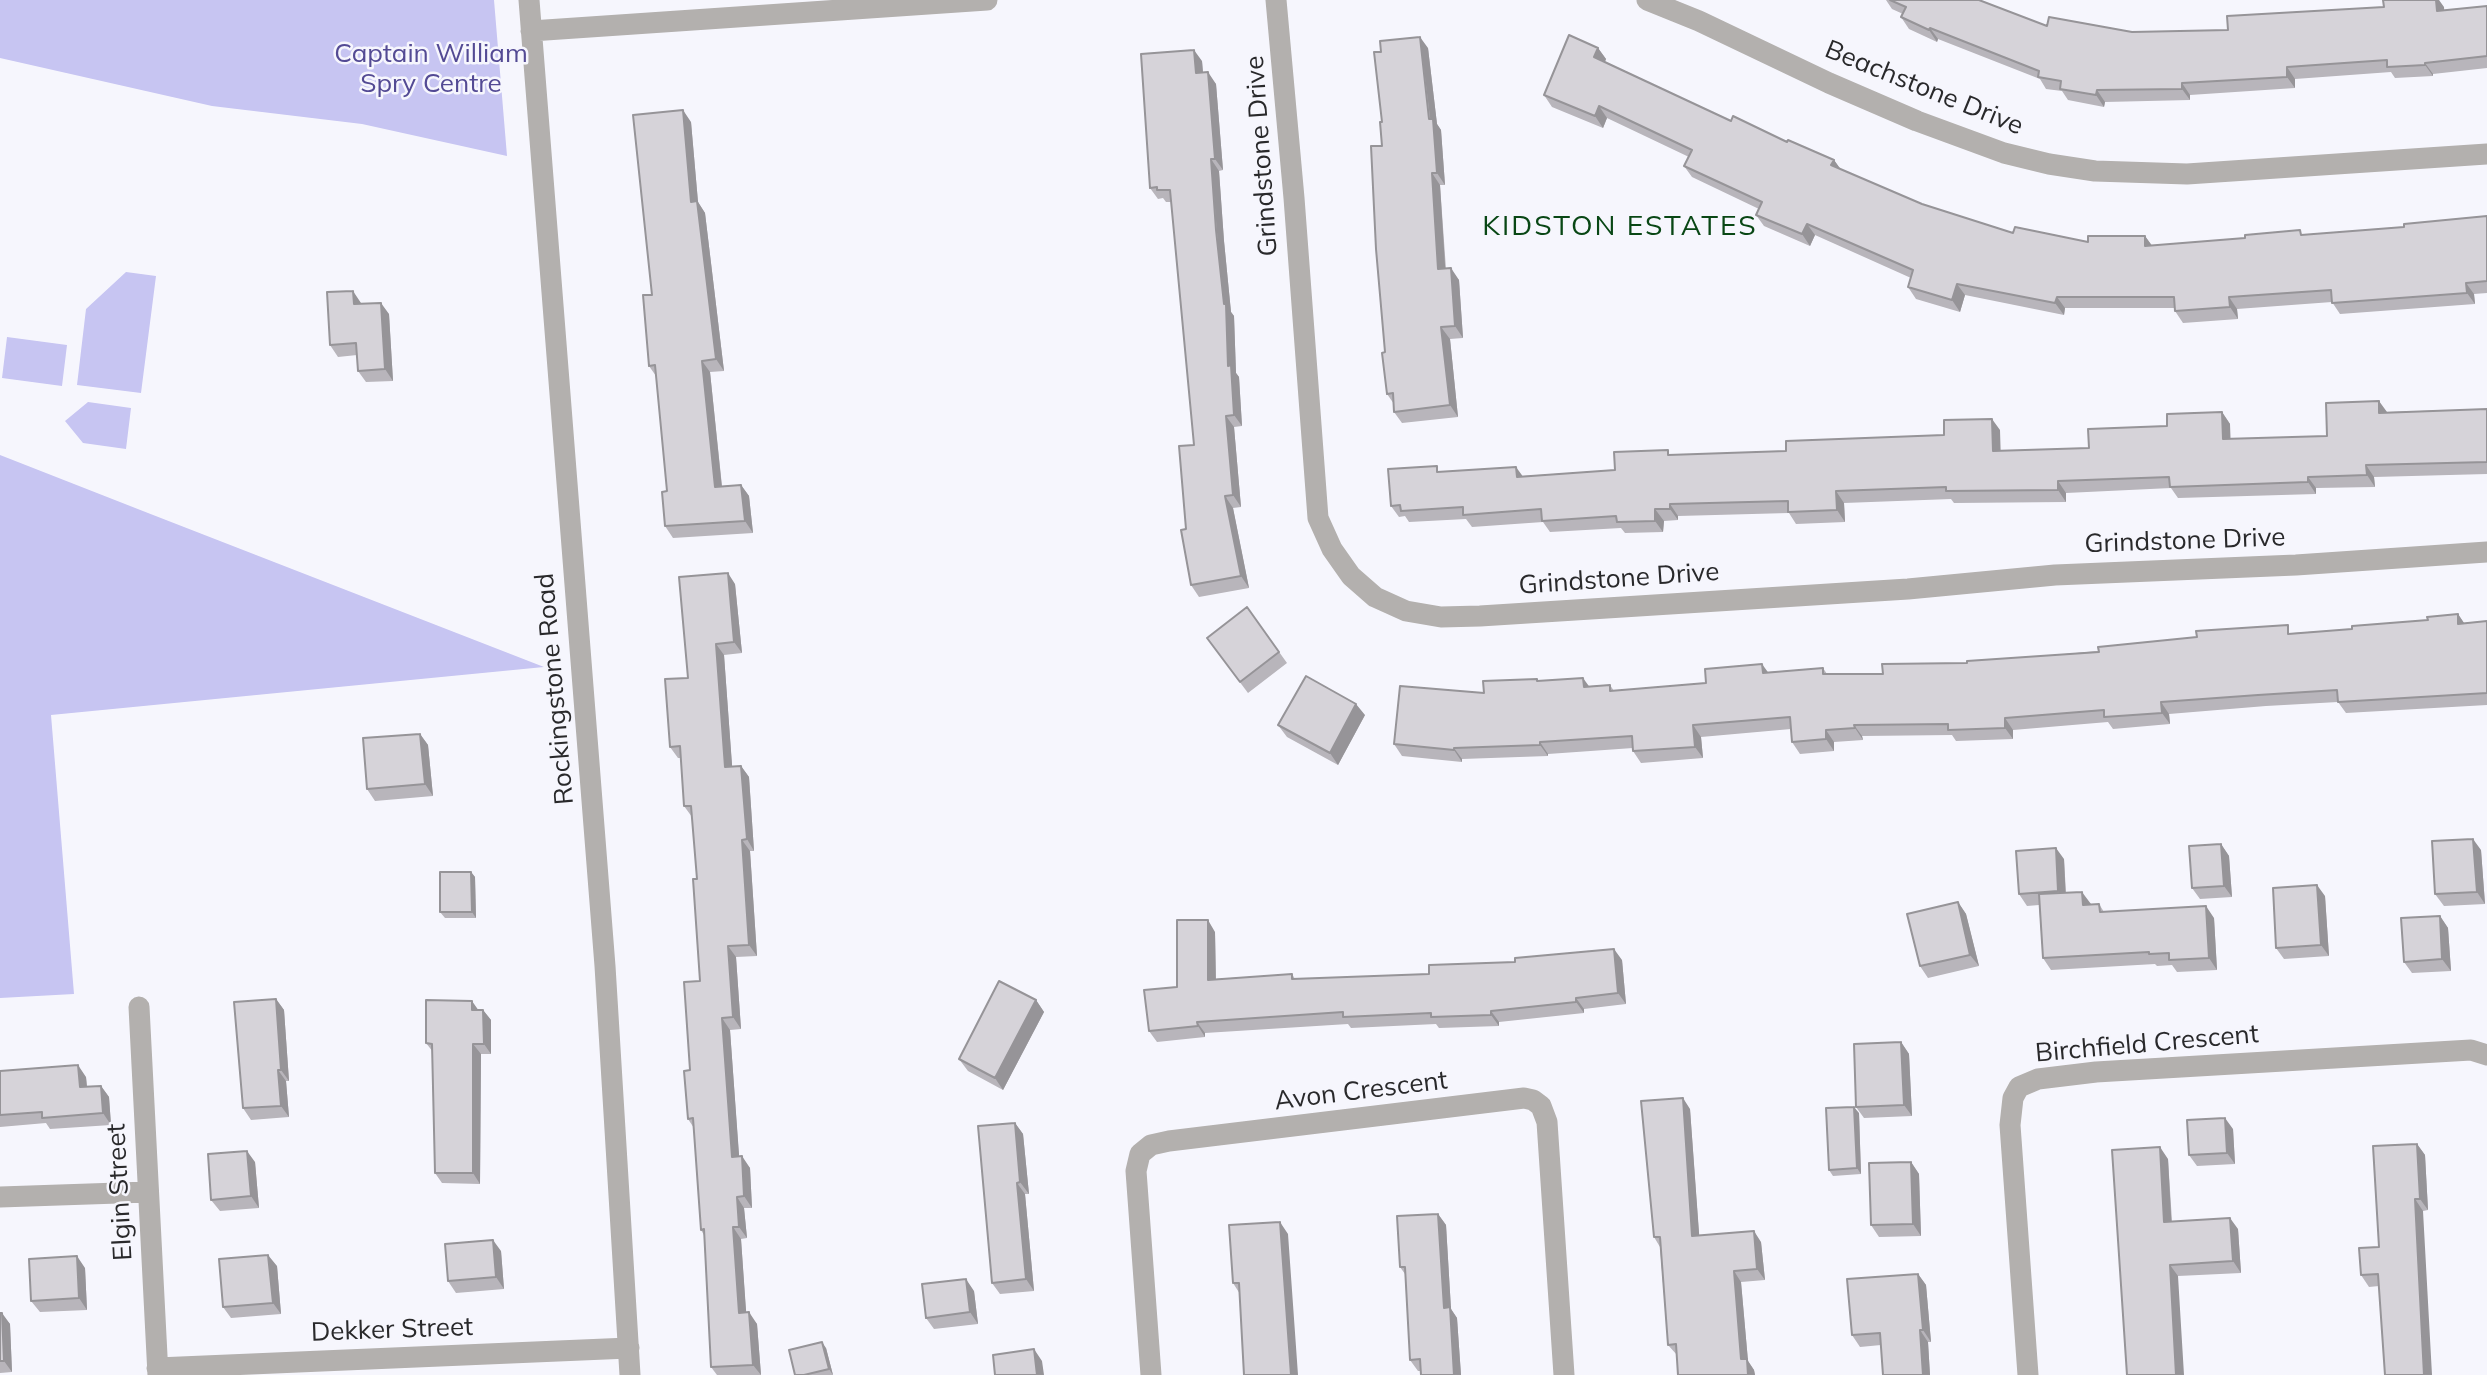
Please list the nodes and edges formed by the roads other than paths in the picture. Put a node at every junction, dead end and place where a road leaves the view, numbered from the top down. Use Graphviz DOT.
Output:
graph roads {
  1 [pos="529,0"];
  2 [pos="987,0"];
  3 [pos="1276,0"];
  4 [pos="1654,1"];
  5 [pos="531,32"];
  6 [pos="2487,155"];
  7 [pos="2487,552"];
  8 [pos="139,1007"];
  9 [pos="2487,1055"];
  10 [pos="148,1192"];
  11 [pos="0,1197"];
  12 [pos="629,1348"];
  13 [pos="158,1372"];
  14 [pos="630,1375"];
  15 [pos="1151,1375"];
  16 [pos="1564,1375"];
  17 [pos="2028,1375"];
  1 -- 5 [label="street, Rockingstone Road"];
  2 -- 5 [label="street"];
  3 -- 7 [label="street, Grindstone Drive"];
  4 -- 6 [label="street, Beachstone Drive"];
  5 -- 12 [label="street, Rockingstone Road"];
  8 -- 10 [label="street, Elgin Street"];
  9 -- 17 [label="street, Birchfield Crescent"];
  10 -- 11 [label="street"];
  10 -- 13 [label="street, Elgin Street"];
  12 -- 13 [label="street, Dekker Street"];
  12 -- 14 [label="street, Rockingstone Road"];
  15 -- 16 [label="street, Avon Crescent"];
}
